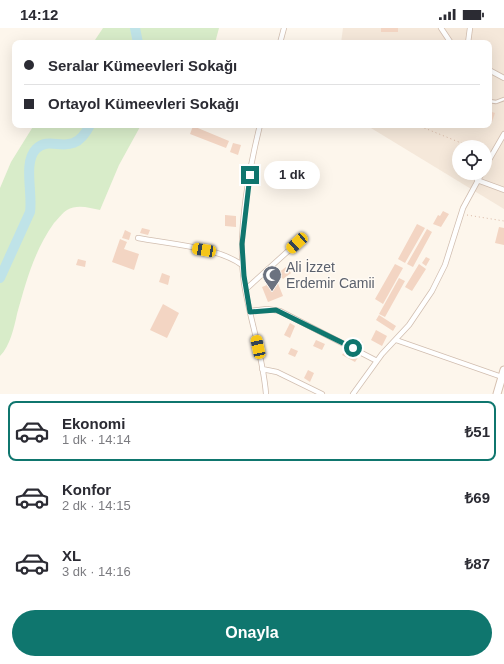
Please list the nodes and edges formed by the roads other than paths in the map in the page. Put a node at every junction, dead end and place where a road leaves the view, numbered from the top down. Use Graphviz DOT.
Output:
graph roads {
  1 [pos="284,28"];
  2 [pos="441,28"];
  3 [pos="470,28"];
  4 [pos="281,40"];
  5 [pos="448,40"];
  6 [pos="468,40"];
  7 [pos="492,72"];
  8 [pos="504,78"];
  9 [pos="504,99"];
  10 [pos="492,102"];
  11 [pos="259,128"];
  12 [pos="504,134"];
  13 [pos="492,155"];
  14 [pos="477,180"];
  15 [pos="504,190"];
  16 [pos="138,238"];
  17 [pos="297,243"];
  18 [pos="242,264"];
  19 [pos="246,289"];
  20 [pos="250,312"];
  21 [pos="396,340"];
  22 [pos="377,361"];
  23 [pos="262,369"];
  24 [pos="503,373"];
  25 [pos="266,394"];
  26 [pos="322,394"];
  27 [pos="353,394"];
  28 [pos="498,394"];
  1 -- 4 [label="street"];
  2 -- 5 [label="street"];
  3 -- 6 [label="street"];
  7 -- 8 [label="street"];
  9 -- 10 [label="lane"];
  11 -- 18 [label="street"];
  12 -- 13 [label="street"];
  14 -- 15 [label="street"];
  14 -- 21 [label="street"];
  16 -- 18 [label="street"];
  17 -- 19 [label="street"];
  18 -- 19 [label="street"];
  19 -- 20 [label="street"];
  20 -- 22 [label="street"];
  20 -- 23 [label="street"];
  21 -- 22 [label="street"];
  21 -- 24 [label="street"];
  22 -- 27 [label="street"];
  23 -- 25 [label="street"];
  23 -- 26 [label="street"];
  24 -- 28 [label="main road"];
}
